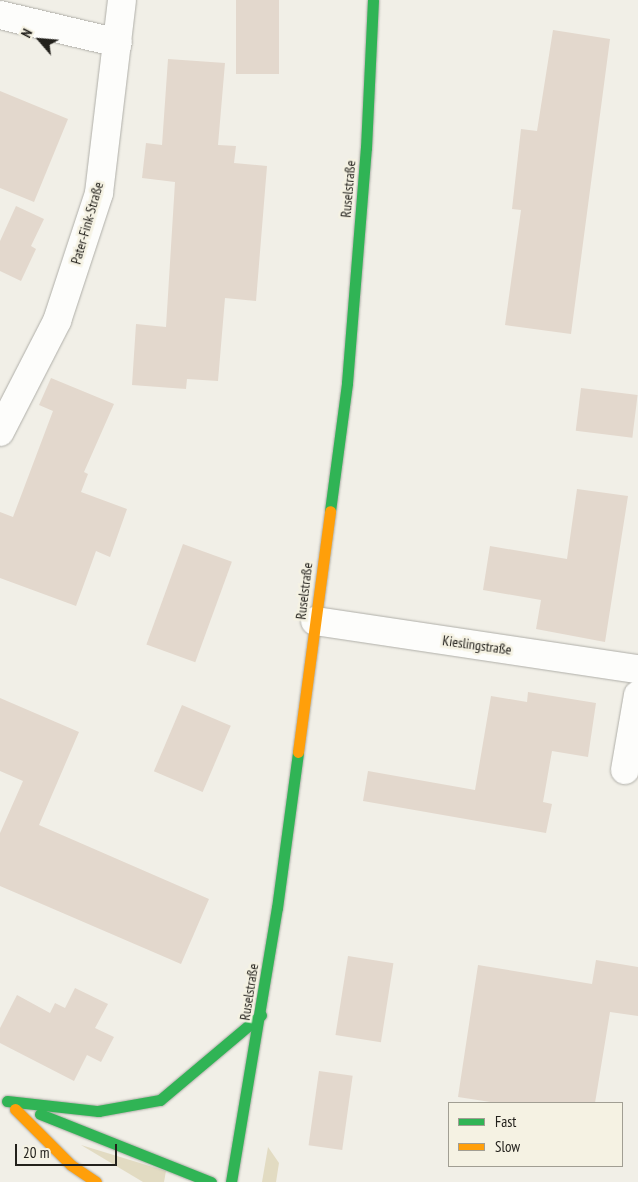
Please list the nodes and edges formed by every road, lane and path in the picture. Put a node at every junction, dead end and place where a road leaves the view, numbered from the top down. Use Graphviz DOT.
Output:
graph roads {
  1 [pos="122,0"];
  2 [pos="373,0"];
  3 [pos="0,15"];
  4 [pos="118,43"];
  5 [pos="0,432"];
  6 [pos="315,621"];
  7 [pos="638,669"];
  8 [pos="638,695"];
  9 [pos="625,770"];
  10 [pos="261,1015"];
  11 [pos="3,1099"];
  12 [pos="96,1182"];
  13 [pos="211,1182"];
  14 [pos="231,1182"];
  1 -- 4 [label="street, Pater-Fink-Straße"];
  2 -- 6 [label="main road, Ruselstraße"];
  3 -- 4 [label="street"];
  4 -- 5 [label="street, Pater-Fink-Straße"];
  6 -- 7 [label="street, Kieslingstraße"];
  6 -- 10 [label="main road, Ruselstraße"];
  8 -- 9 [label="street"];
  10 -- 11 [label="main road"];
  10 -- 14 [label="main road, Ruselstraße"];
  11 -- 12 [label="main road"];
  11 -- 13 [label="main road"];
}
